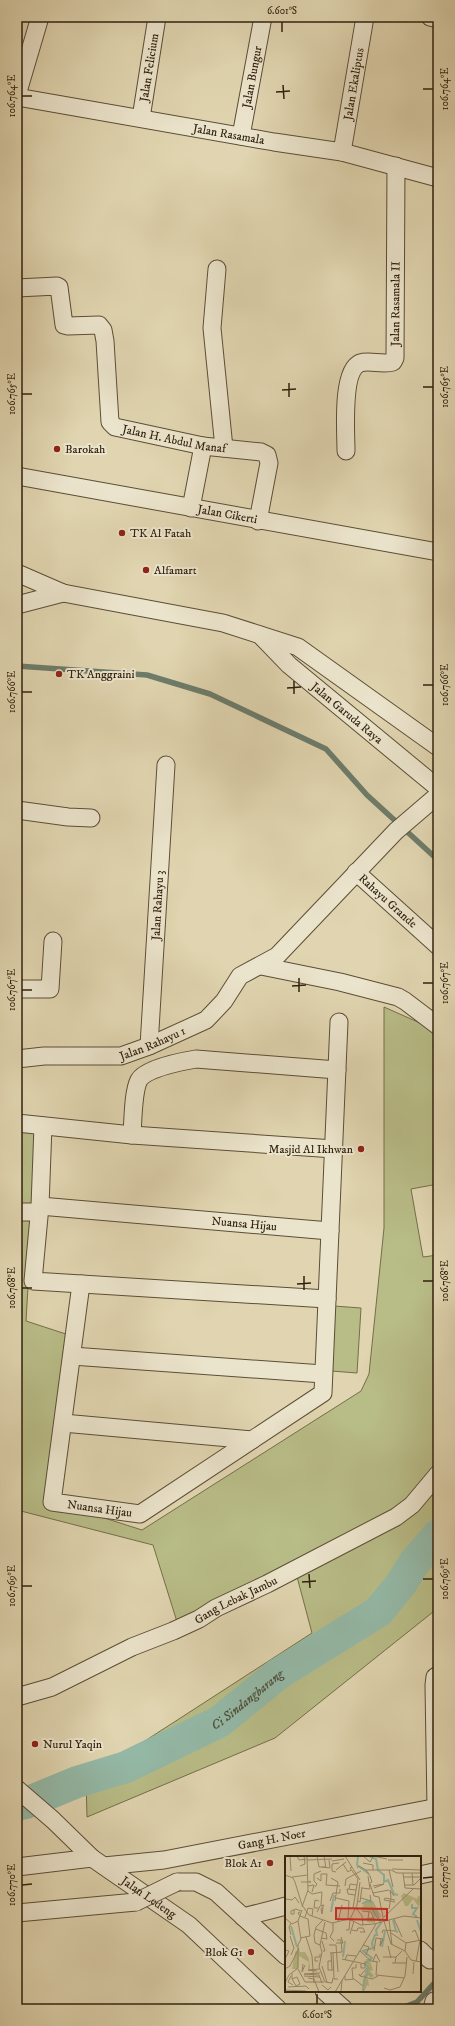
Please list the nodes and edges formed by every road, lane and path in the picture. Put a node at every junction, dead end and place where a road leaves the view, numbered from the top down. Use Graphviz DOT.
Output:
graph roads {
  1 [pos="40,17"];
  2 [pos="157,17"];
  3 [pos="264,17"];
  4 [pos="365,17"];
  5 [pos="430,17"];
  6 [pos="438,19"];
  7 [pos="17,96"];
  8 [pos="141,118"];
  9 [pos="241,136"];
  10 [pos="342,152"];
  11 [pos="396,166"];
  12 [pos="438,178"];
  13 [pos="216,269"];
  14 [pos="17,288"];
  15 [pos="203,446"];
  16 [pos="224,448"];
  17 [pos="346,451"];
  18 [pos="17,476"];
  19 [pos="191,508"];
  20 [pos="258,521"];
  21 [pos="438,552"];
  22 [pos="17,573"];
  23 [pos="63,593"];
  24 [pos="17,605"];
  25 [pos="259,634"];
  26 [pos="438,747"];
  27 [pos="166,765"];
  28 [pos="438,788"];
  29 [pos="438,795"];
  30 [pos="17,810"];
  31 [pos="91,818"];
  32 [pos="356,872"];
  33 [pos="53,941"];
  34 [pos="438,946"];
  35 [pos="261,966"];
  36 [pos="17,989"];
  37 [pos="339,1022"];
  38 [pos="438,1026"];
  39 [pos="149,1046"];
  40 [pos="17,1059"];
  41 [pos="337,1070"];
  42 [pos="17,1123"];
  43 [pos="43,1126"];
  44 [pos="132,1135"];
  45 [pos="334,1149"];
  46 [pos="39,1209"];
  47 [pos="17,1212"];
  48 [pos="330,1231"];
  49 [pos="81,1284"];
  50 [pos="327,1299"];
  51 [pos="72,1356"];
  52 [pos="324,1374"];
  53 [pos="63,1423"];
  54 [pos="252,1440"];
  55 [pos="438,1474"];
  56 [pos="438,1675"];
  57 [pos="17,1697"];
  58 [pos="17,1789"];
  59 [pos="437,1808"];
  60 [pos="98,1862"];
  61 [pos="17,1867"];
  62 [pos="438,1871"];
  63 [pos="421,1875"];
  64 [pos="285,1906"];
  65 [pos="17,1913"];
  66 [pos="243,1917"];
  67 [pos="285,1955"];
  68 [pos="325,1992"];
  69 [pos="278,2009"];
  70 [pos="344,2009"];
  1 -- 7 [label="street"];
  2 -- 8 [label="street, Jalan Felicium"];
  3 -- 9 [label="street, Jalan Bungur"];
  4 -- 10 [label="street, Jalan Ekaliptus"];
  5 -- 6 [label="street"];
  7 -- 8 [label="street, Jalan Rasamala"];
  8 -- 9 [label="street, Jalan Rasamala"];
  9 -- 10 [label="street, Jalan Rasamala"];
  10 -- 11 [label="street, Jalan Rasamala"];
  11 -- 12 [label="street, Jalan Rasamala"];
  11 -- 17 [label="street, Jalan Rasamala II"];
  13 -- 16 [label="street"];
  14 -- 15 [label="street, Jalan H. Abdul Manaf"];
  15 -- 16 [label="street, Jalan H. Abdul Manaf"];
  15 -- 19 [label="street"];
  16 -- 20 [label="street, Jalan H. Abdul Manaf"];
  18 -- 19 [label="street, Jalan Cikerti"];
  19 -- 20 [label="street, Jalan Cikerti"];
  20 -- 21 [label="street, Jalan Cikerti"];
  22 -- 23 [label="street, Jalan Garuda Raya"];
  23 -- 24 [label="street, Jalan Garuda Raya"];
  23 -- 25 [label="street, Jalan Garuda Raya"];
  25 -- 26 [label="street, Jalan Garuda Raya"];
  25 -- 28 [label="street, Jalan Garuda Raya"];
  27 -- 39 [label="street, Jalan Rahayu 3"];
  29 -- 32 [label="street, Jalan Rahayu 1"];
  30 -- 31 [label="street"];
  32 -- 34 [label="street, Rahayu Grande"];
  32 -- 35 [label="street, Jalan Rahayu 1"];
  33 -- 36 [label="street"];
  35 -- 38 [label="street"];
  35 -- 39 [label="street, Jalan Rahayu 1"];
  37 -- 41 [label="street, Nuansa Hijau"];
  39 -- 40 [label="street, Jalan Rahayu 1"];
  41 -- 44 [label="street"];
  41 -- 45 [label="street, Nuansa Hijau"];
  42 -- 43 [label="street"];
  43 -- 44 [label="street"];
  43 -- 46 [label="street"];
  44 -- 45 [label="street"];
  45 -- 48 [label="street, Nuansa Hijau"];
  46 -- 47 [label="street, Nuansa Hijau"];
  46 -- 48 [label="street, Nuansa Hijau"];
  46 -- 49 [label="street"];
  48 -- 50 [label="street, Nuansa Hijau"];
  49 -- 50 [label="street"];
  49 -- 51 [label="street, Nuansa Hijau"];
  50 -- 52 [label="street, Nuansa Hijau"];
  51 -- 52 [label="street"];
  51 -- 53 [label="street, Nuansa Hijau"];
  52 -- 54 [label="street, Nuansa Hijau"];
  53 -- 54 [label="street"];
  53 -- 54 [label="street, Nuansa Hijau"];
  55 -- 57 [label="street, Gang Lebak Jambu"];
  56 -- 59 [label="street"];
  58 -- 60 [label="street, Jalan Ledeng"];
  59 -- 60 [label="street, Gang H. Noer"];
  60 -- 61 [label="street, Gang H. Noer"];
  60 -- 69 [label="street, Jalan Ledeng"];
  62 -- 63 [label="street"];
  64 -- 66 [label="street"];
  65 -- 66 [label="street, bridge"];
  66 -- 67 [label="street"];
  68 -- 70 [label="street"];
}
